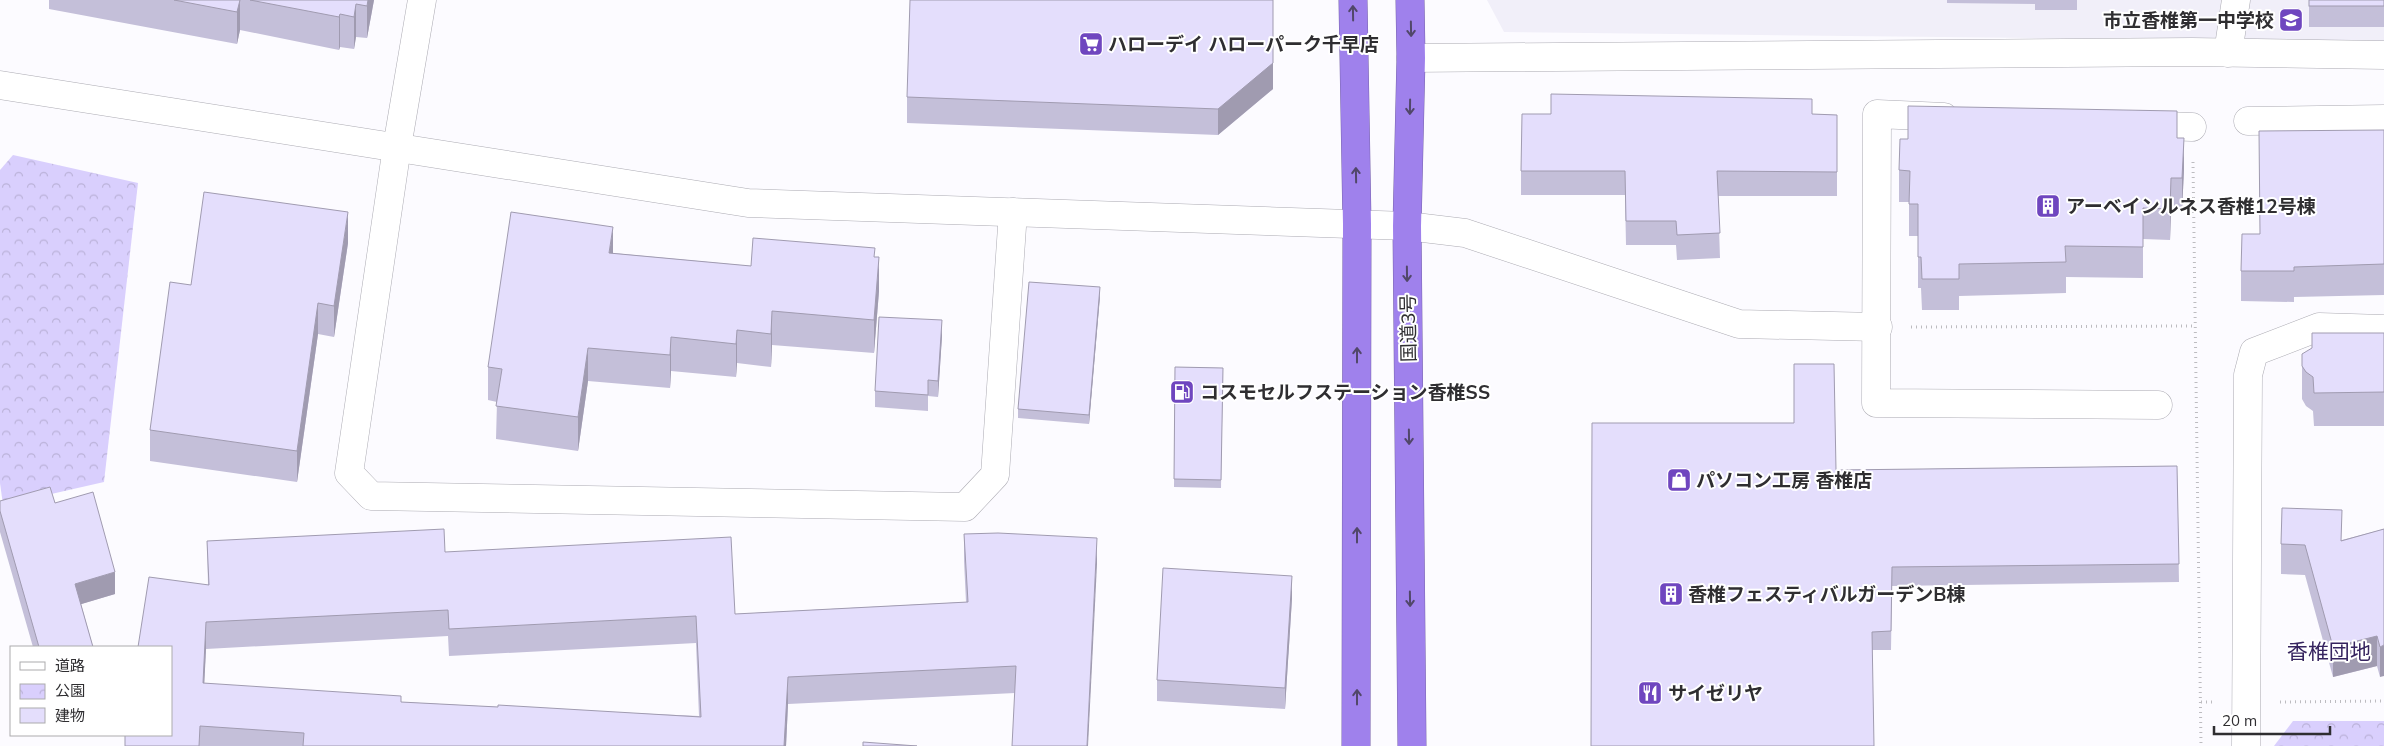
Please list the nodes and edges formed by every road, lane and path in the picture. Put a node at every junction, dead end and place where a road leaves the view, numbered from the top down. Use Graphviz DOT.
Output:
graph roads {
  1 [pos="422,0"];
  2 [pos="1353,0"];
  3 [pos="1410,0"];
  4 [pos="2236,0"];
  5 [pos="2228,53"];
  6 [pos="2384,55"];
  7 [pos="1411,58"];
  8 [pos="0,85"];
  9 [pos="1966,118"];
  10 [pos="2384,119"];
  11 [pos="2248,121"];
  12 [pos="2113,124"];
  13 [pos="2192,127"];
  14 [pos="397,147"];
  15 [pos="1013,212"];
  16 [pos="1357,224"];
  17 [pos="1407,226"];
  18 [pos="2196,326"];
  19 [pos="1878,327"];
  20 [pos="2384,329"];
  21 [pos="2158,406"];
  22 [pos="2384,701"];
  23 [pos="2201,702"];
  24 [pos="2245,703"];
  25 [pos="1356,746"];
  26 [pos="1412,746"];
  27 [pos="2202,746"];
  28 [pos="2246,746"];
  1 -- 14 [label="street"];
  16 -- 2 [label="highway, one-way"];
  3 -- 7 [label="highway, 国道3号, one-way"];
  4 -- 5 [label="street"];
  5 -- 6 [label="street"];
  5 -- 7 [label="street"];
  7 -- 17 [label="highway, 国道3号, one-way"];
  8 -- 14 [label="street"];
  9 -- 19 [label="street"];
  10 -- 11 [label="street"];
  12 -- 13 [label="street"];
  13 -- 18 [label="path"];
  14 -- 15 [label="street"];
  14 -- 15 [label="street"];
  15 -- 16 [label="street"];
  16 -- 17 [label="street"];
  25 -- 16 [label="highway, one-way"];
  17 -- 19 [label="street"];
  17 -- 26 [label="highway, 国道3号, one-way"];
  18 -- 19 [label="path"];
  18 -- 23 [label="path"];
  19 -- 21 [label="street"];
  20 -- 24 [label="street"];
  22 -- 24 [label="path"];
  23 -- 24 [label="path"];
  23 -- 27 [label="path"];
  24 -- 28 [label="street"];
}
